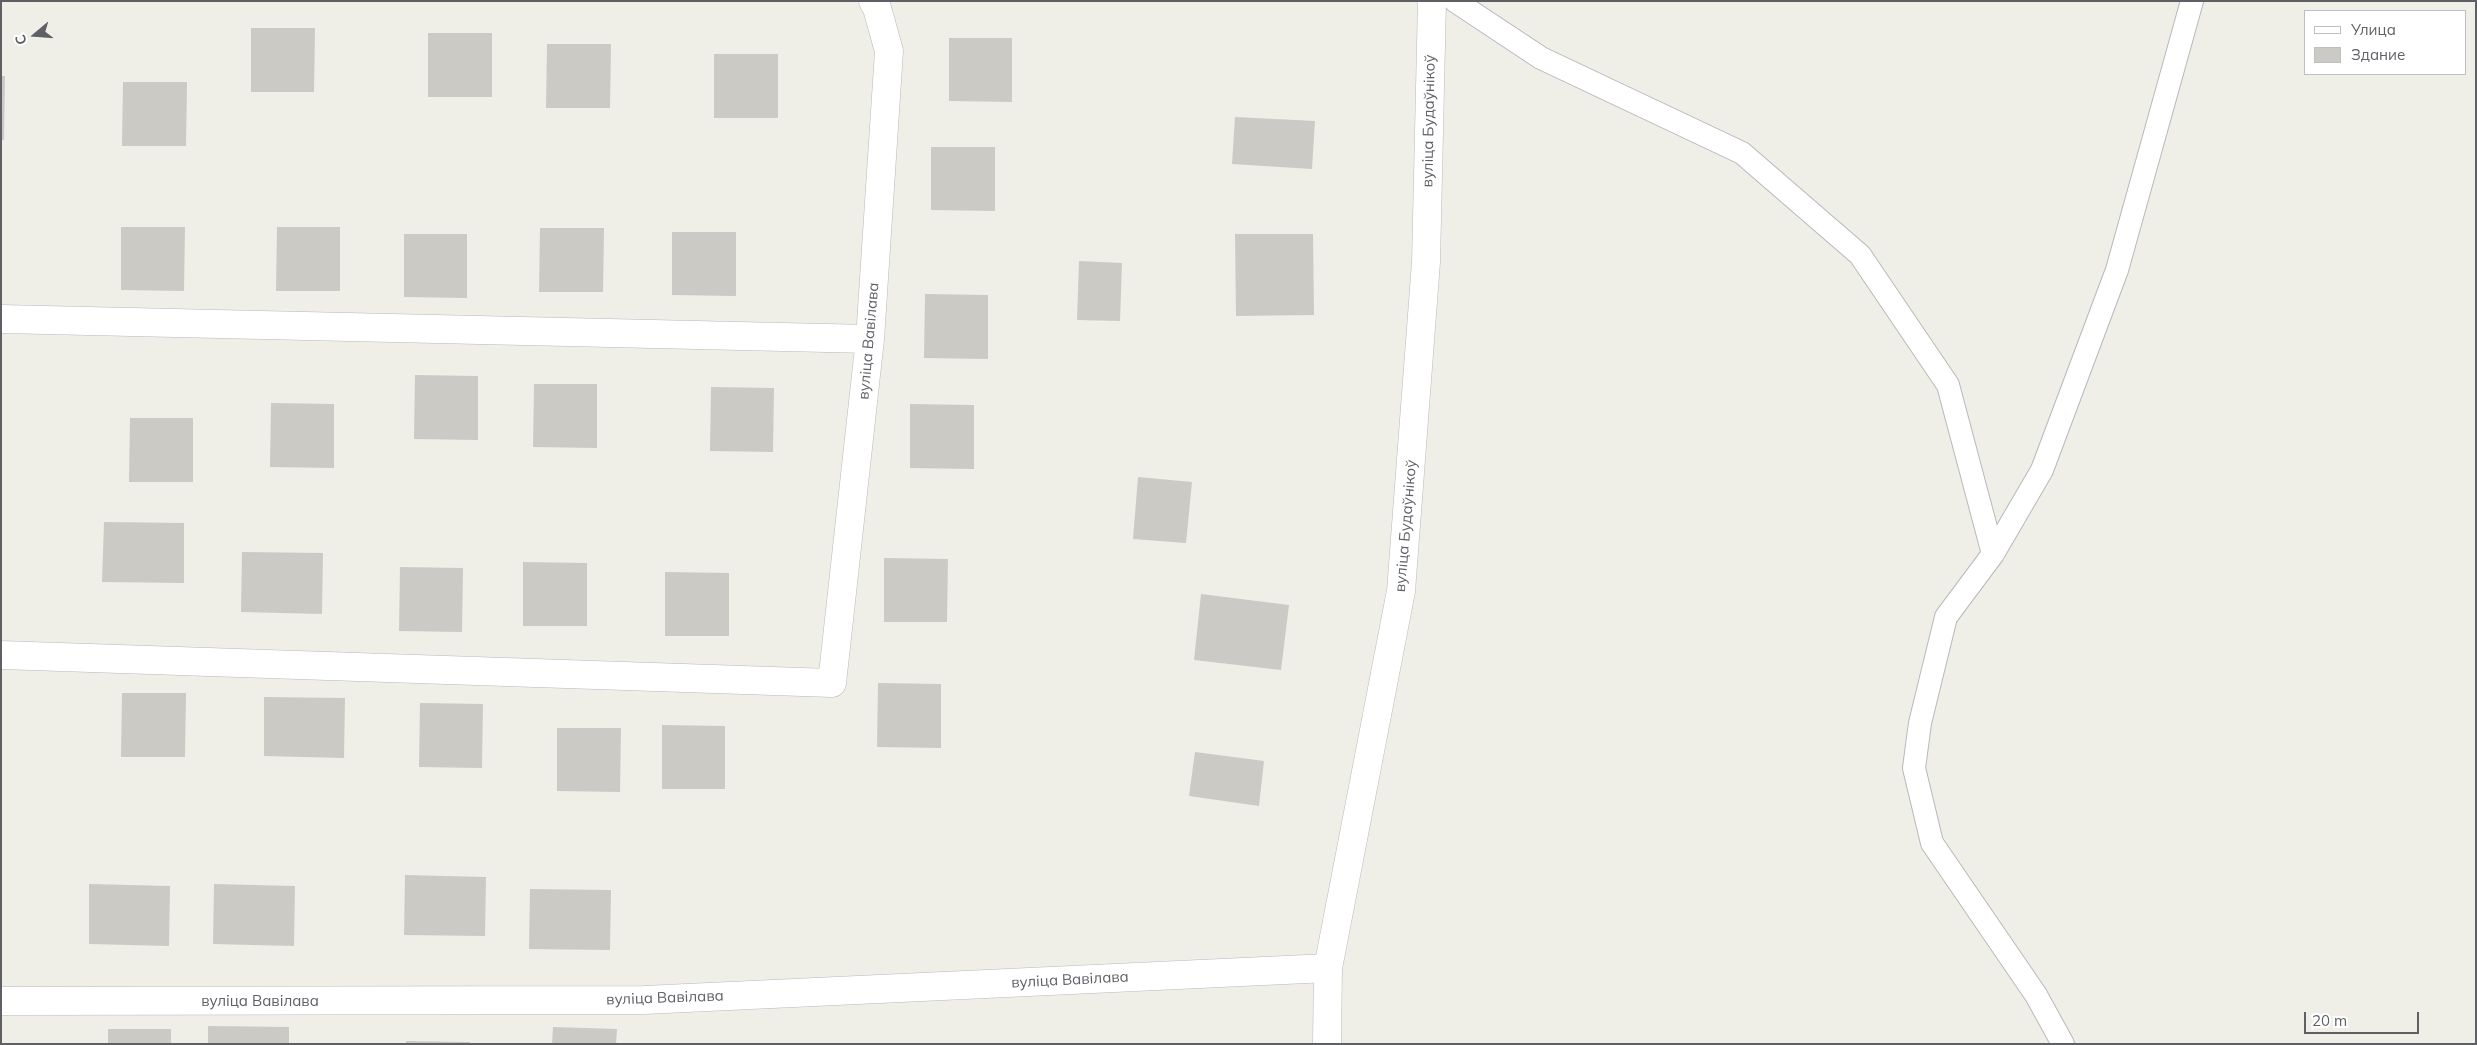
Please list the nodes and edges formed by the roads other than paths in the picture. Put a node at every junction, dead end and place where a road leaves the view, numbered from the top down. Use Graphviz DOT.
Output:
graph roads {
  1 [pos="873,1"];
  2 [pos="1432,1"];
  3 [pos="1455,1"];
  4 [pos="2192,1"];
  5 [pos="1,319"];
  6 [pos="870,339"];
  7 [pos="1993,554"];
  8 [pos="1,655"];
  9 [pos="1328,968"];
  10 [pos="1,1001"];
  11 [pos="1327,1044"];
  12 [pos="2063,1044"];
  1 -- 6 [label="street, вуліца Вавілава"];
  2 -- 9 [label="street, вуліца Будаўнікоў"];
  3 -- 7 [label="lane"];
  4 -- 7 [label="lane"];
  5 -- 6 [label="street"];
  6 -- 8 [label="street, вуліца Вавілава"];
  7 -- 12 [label="lane"];
  9 -- 10 [label="street, вуліца Вавілава"];
  9 -- 11 [label="street, вуліца Будаўнікоў"];
}
